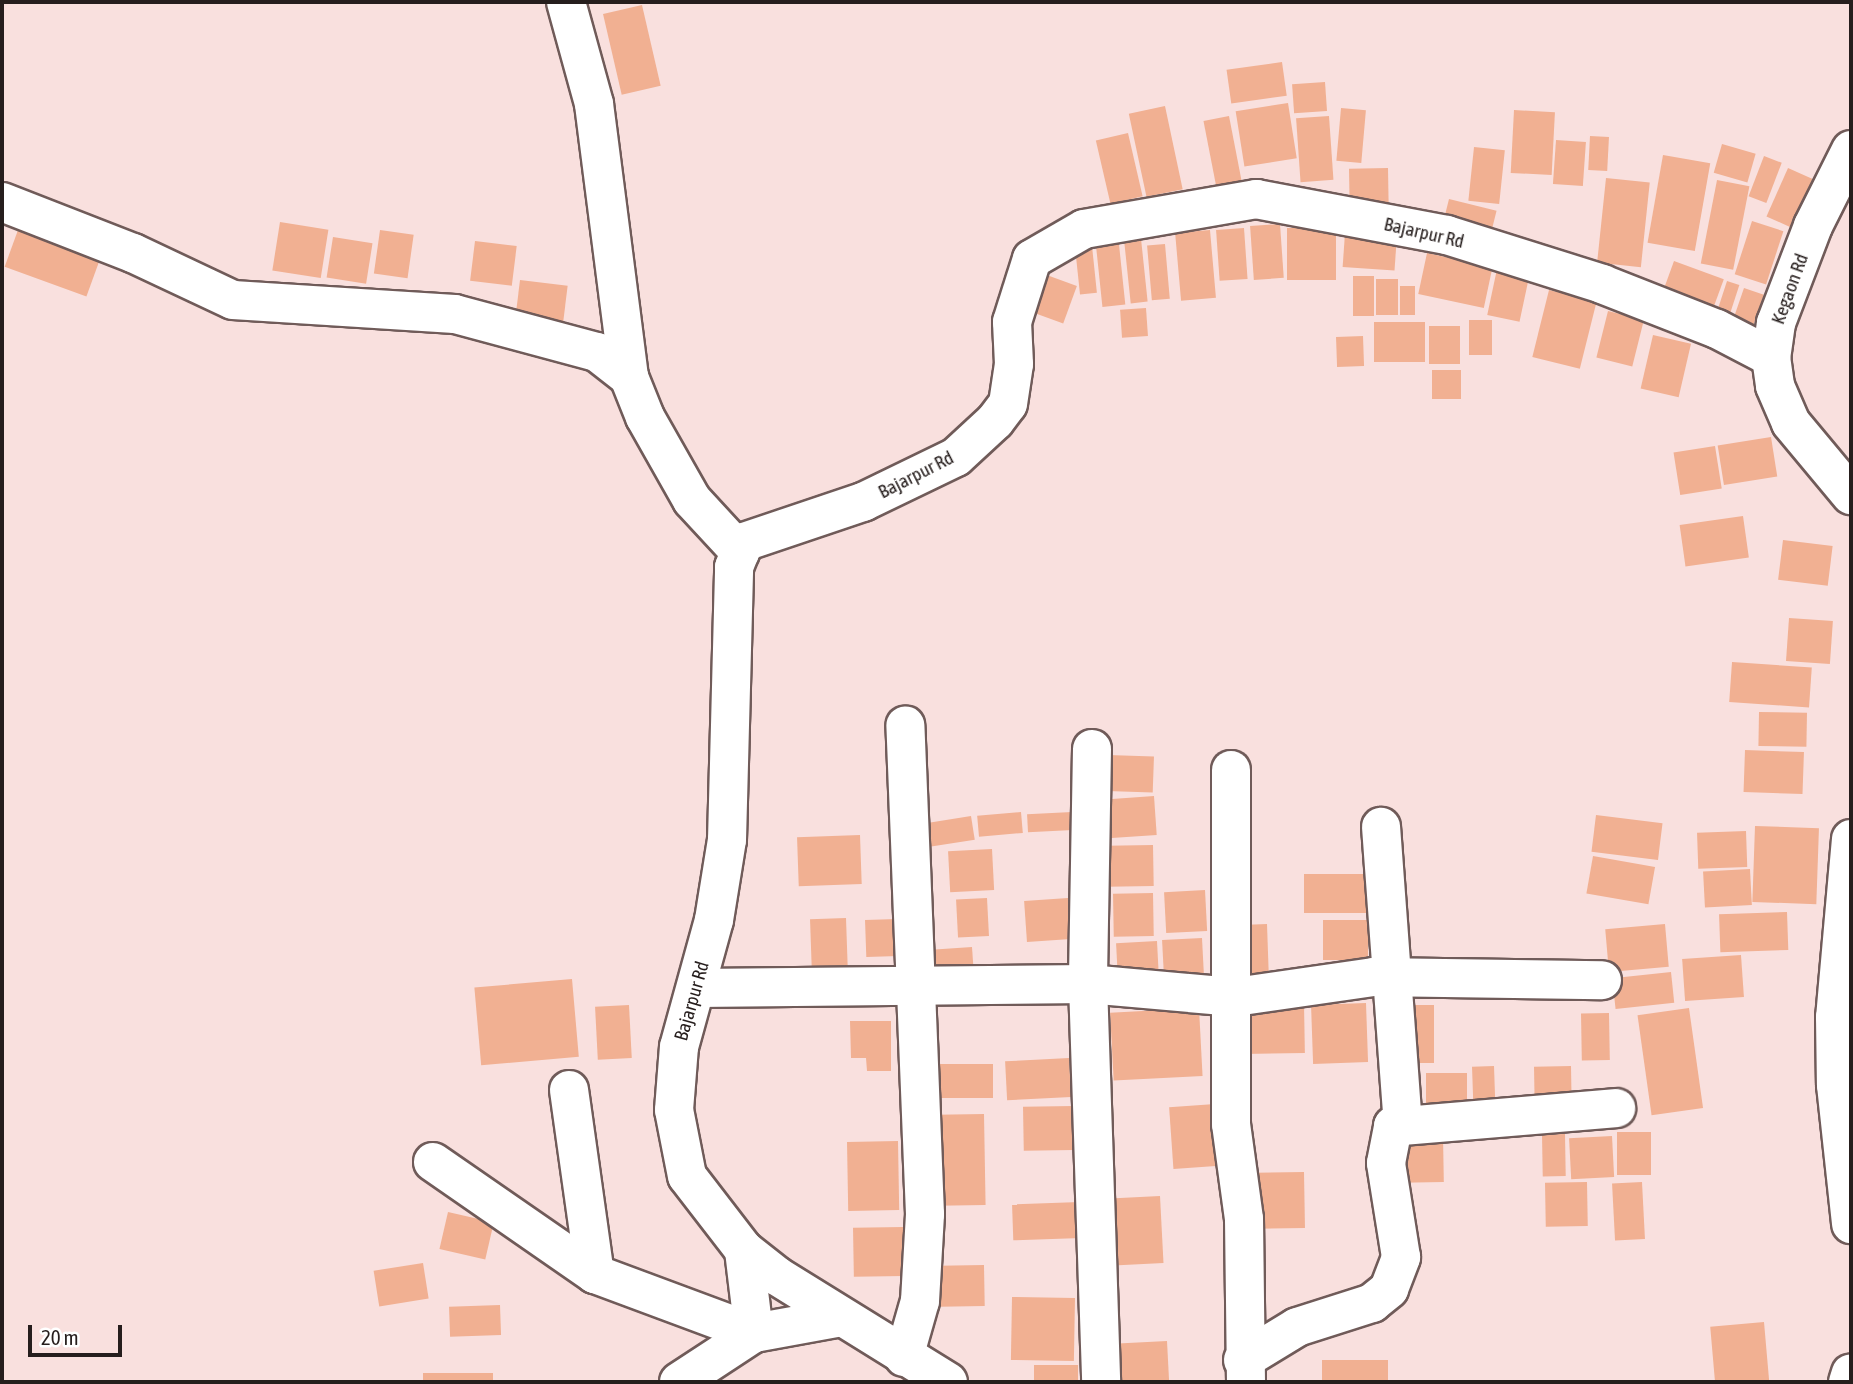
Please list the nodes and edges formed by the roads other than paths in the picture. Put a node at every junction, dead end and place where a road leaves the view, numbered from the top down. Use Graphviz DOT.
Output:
graph roads {
  1 [pos="566,2"];
  2 [pos="1851,150"];
  3 [pos="2,202"];
  4 [pos="1771,357"];
  5 [pos="629,377"];
  6 [pos="1851,495"];
  7 [pos="740,552"];
  8 [pos="905,725"];
  9 [pos="1092,749"];
  10 [pos="1231,770"];
  11 [pos="1381,827"];
  12 [pos="1851,839"];
  13 [pos="1390,978"];
  14 [pos="1602,981"];
  15 [pos="1088,984"];
  16 [pos="914,987"];
  17 [pos="697,988"];
  18 [pos="1235,997"];
  19 [pos="569,1090"];
  20 [pos="1615,1108"];
  21 [pos="1403,1126"];
  22 [pos="433,1162"];
  23 [pos="1851,1224"];
  24 [pos="744,1250"];
  25 [pos="595,1274"];
  26 [pos="842,1317"];
  27 [pos="754,1333"];
  28 [pos="904,1357"];
  29 [pos="1245,1371"];
  30 [pos="1851,1373"];
  31 [pos="679,1382"];
  32 [pos="948,1382"];
  33 [pos="1101,1382"];
  34 [pos="1848,1382"];
  1 -- 5 [label="street"];
  2 -- 4 [label="street, Kegaon Rd"];
  3 -- 5 [label="street"];
  4 -- 6 [label="street, Kegaon Rd"];
  4 -- 7 [label="street, Bajarpur Rd"];
  5 -- 7 [label="street"];
  7 -- 17 [label="street, Bajarpur Rd"];
  8 -- 16 [label="street"];
  9 -- 15 [label="street"];
  10 -- 18 [label="street"];
  11 -- 13 [label="street"];
  12 -- 23 [label="street"];
  13 -- 14 [label="street"];
  13 -- 18 [label="street"];
  13 -- 21 [label="street"];
  15 -- 16 [label="street"];
  15 -- 18 [label="street"];
  15 -- 33 [label="street"];
  16 -- 17 [label="street"];
  16 -- 28 [label="street"];
  17 -- 24 [label="street, Bajarpur Rd"];
  18 -- 29 [label="street"];
  19 -- 25 [label="street"];
  20 -- 21 [label="street"];
  21 -- 29 [label="street"];
  22 -- 25 [label="street"];
  24 -- 26 [label="street, Bajarpur Rd"];
  24 -- 27 [label="street"];
  25 -- 27 [label="street"];
  26 -- 27 [label="street"];
  26 -- 28 [label="street, Bajarpur Rd"];
  27 -- 31 [label="street"];
  28 -- 32 [label="street, Bajarpur Rd"];
  30 -- 34 [label="street"];
}
